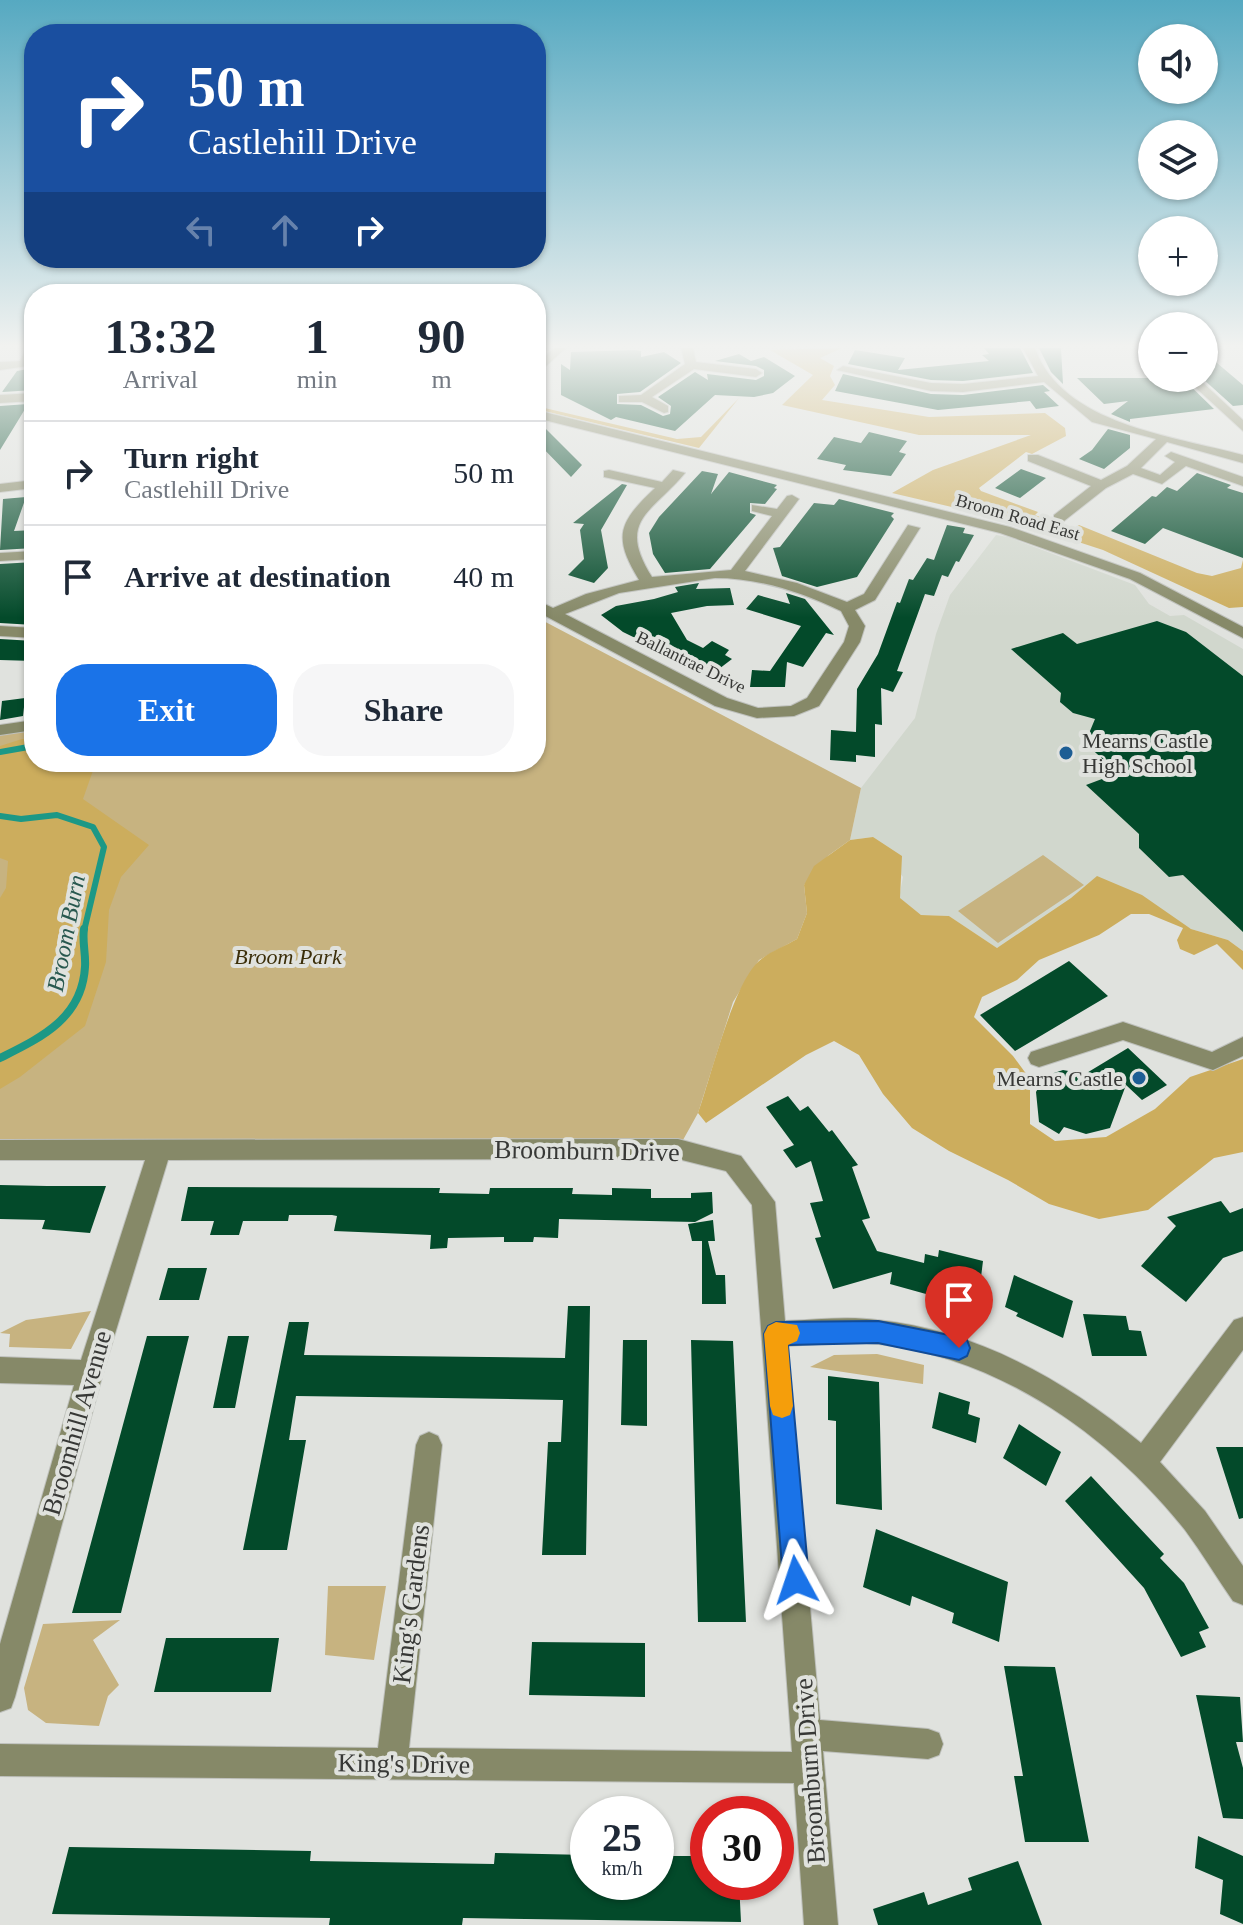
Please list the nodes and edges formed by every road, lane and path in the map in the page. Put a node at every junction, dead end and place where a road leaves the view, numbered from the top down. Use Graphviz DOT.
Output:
graph roads {
  1 [pos="632,438"];
  2 [pos="1164,438"];
  3 [pos="1243,444"];
  4 [pos="1033,458"];
  5 [pos="1240,459"];
  6 [pos="1132,469"];
  7 [pos="678,473"];
  8 [pos="609,474"];
  9 [pos="1243,482"];
  10 [pos="24,485"];
  11 [pos="1101,485"];
  12 [pos="666,487"];
  13 [pos="0,488"];
  14 [pos="792,499"];
  15 [pos="757,508"];
  16 [pos="781,514"];
  17 [pos="1059,518"];
  18 [pos="913,528"];
  19 [pos="24,556"];
  20 [pos="0,557"];
  21 [pos="736,573"];
  22 [pos="649,584"];
  23 [pos="847,608"];
  24 [pos="546,610"];
  25 [pos="554,614"];
  26 [pos="0,631"];
  27 [pos="24,632"];
  28 [pos="1243,633"];
  29 [pos="24,726"];
  30 [pos="0,730"];
  31 [pos="1243,1046"];
  32 [pos="1039,1058"];
  33 [pos="0,1150"];
  34 [pos="159,1151"];
  35 [pos="1243,1329"];
  36 [pos="776,1334"];
  37 [pos="0,1370"];
  38 [pos="90,1373"];
  39 [pos="429,1445"];
  40 [pos="1142,1464"];
  41 [pos="1243,1591"];
  42 [pos="0,1697"];
  43 [pos="808,1734"];
  44 [pos="928,1744"];
  45 [pos="0,1760"];
  46 [pos="392,1763"];
  47 [pos="809,1768"];
  48 [pos="821,1925"];
  1 -- 28 [label="street, Broom Road East"];
  2 -- 5 [label="street"];
  2 -- 6 [label="street"];
  3 -- 5 [label="street"];
  4 -- 11 [label="street"];
  6 -- 9 [label="street"];
  6 -- 11 [label="street"];
  7 -- 12 [label="street"];
  8 -- 12 [label="street"];
  10 -- 13 [label="street"];
  11 -- 17 [label="street"];
  12 -- 22 [label="street"];
  14 -- 16 [label="street"];
  15 -- 16 [label="street"];
  16 -- 21 [label="street"];
  18 -- 23 [label="street"];
  19 -- 20 [label="street"];
  21 -- 22 [label="street"];
  21 -- 23 [label="street"];
  22 -- 25 [label="street"];
  23 -- 25 [label="street, Ballantrae Drive"];
  24 -- 25 [label="street, Ballantrae Drive"];
  26 -- 27 [label="street"];
  29 -- 30 [label="street"];
  31 -- 32 [label="street"];
  33 -- 34 [label="street, Broomburn Drive"];
  34 -- 36 [label="street, Broomburn Drive"];
  34 -- 38 [label="street, Broomhill Avenue"];
  35 -- 40 [label="street"];
  36 -- 40 [label="street"];
  36 -- 43 [label="street, Broomburn Drive"];
  37 -- 38 [label="street"];
  38 -- 42 [label="street, Broomhill Avenue"];
  39 -- 46 [label="street, King's Gardens"];
  40 -- 41 [label="street"];
  43 -- 44 [label="street"];
  43 -- 47 [label="street, Broomburn Drive"];
  45 -- 46 [label="street, King's Drive"];
  46 -- 47 [label="street, King's Drive"];
  47 -- 48 [label="street, Broomburn Drive"];
}
